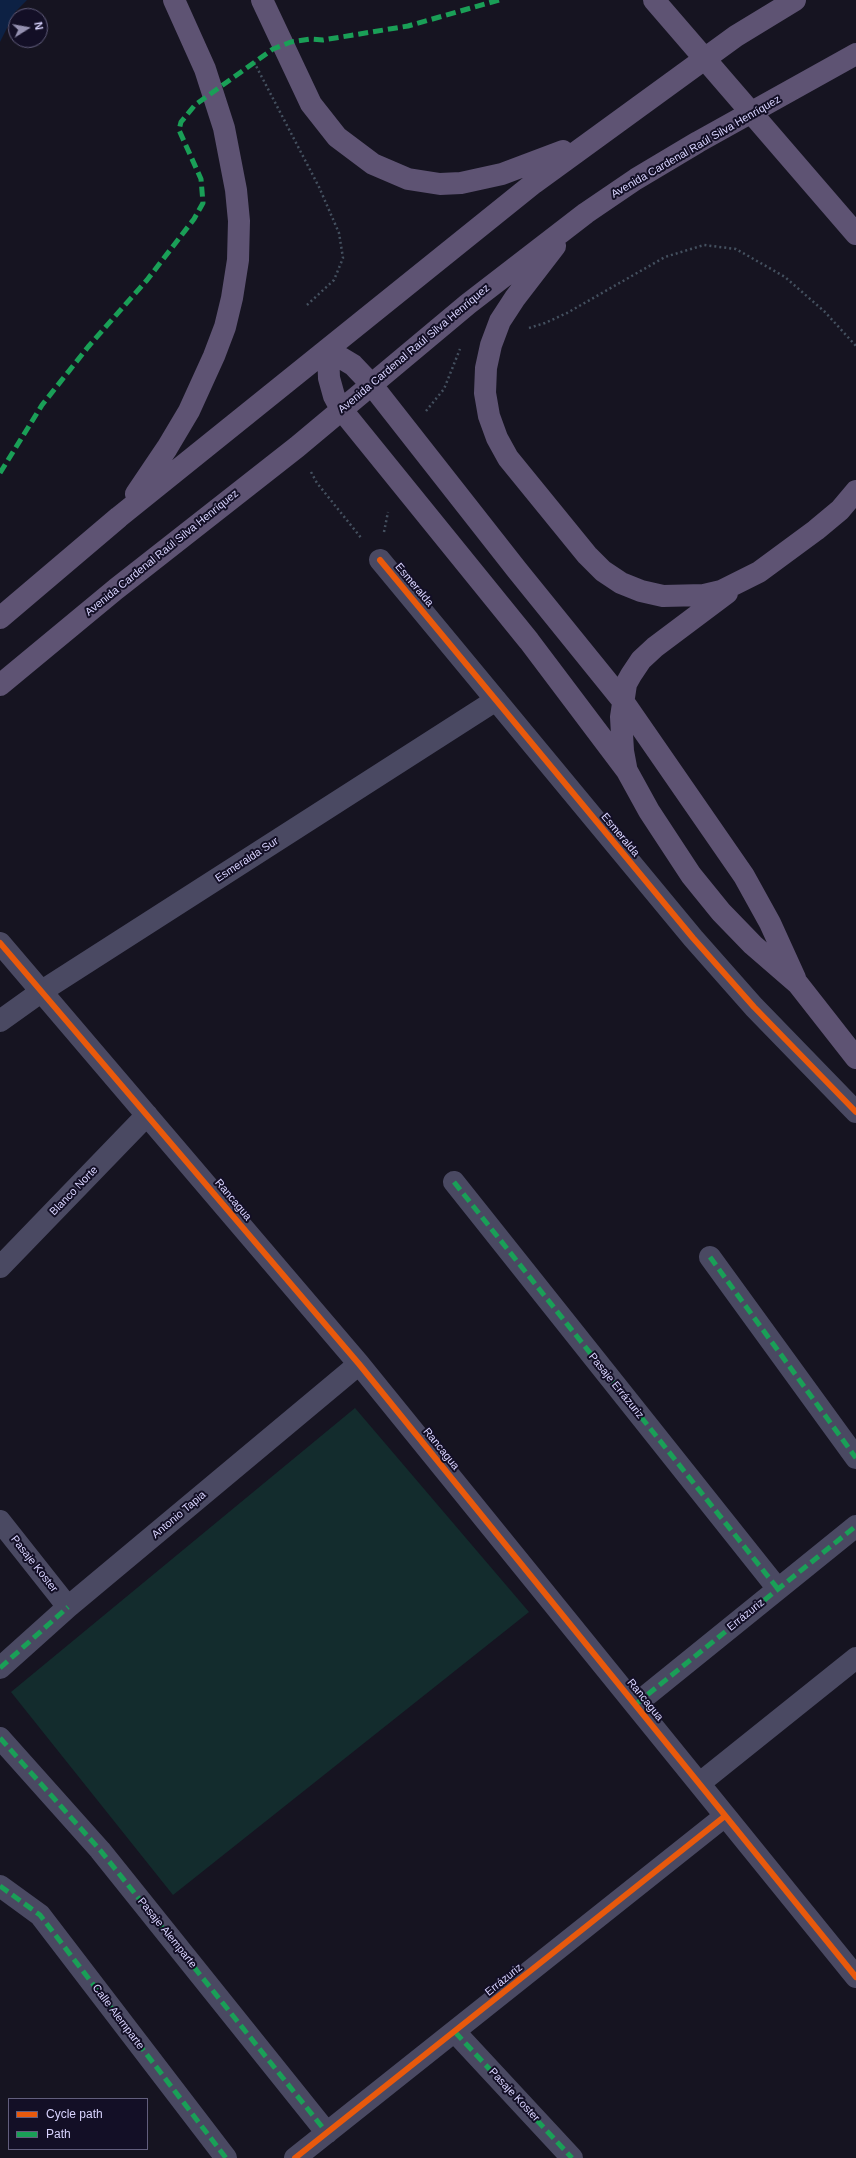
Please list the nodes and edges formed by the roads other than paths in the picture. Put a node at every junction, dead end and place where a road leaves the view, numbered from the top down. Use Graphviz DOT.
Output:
graph roads {
  1 [pos="174,0"];
  2 [pos="262,0"];
  3 [pos="654,0"];
  4 [pos="795,0"];
  5 [pos="856,54"];
  6 [pos="594,138"];
  7 [pos="586,213"];
  8 [pos="856,234"];
  9 [pos="328,350"];
  10 [pos="371,384"];
  11 [pos="341,410"];
  12 [pos="855,492"];
  13 [pos="119,518"];
  14 [pos="380,560"];
  15 [pos="741,582"];
  16 [pos="0,618"];
  17 [pos="0,685"];
  18 [pos="496,700"];
  19 [pos="623,701"];
  20 [pos="627,771"];
  21 [pos="0,943"];
  22 [pos="798,984"];
  23 [pos="42,991"];
  24 [pos="0,1021"];
  25 [pos="856,1058"];
  26 [pos="856,1112"];
  27 [pos="147,1115"];
  28 [pos="454,1182"];
  29 [pos="710,1257"];
  30 [pos="0,1267"];
  31 [pos="359,1364"];
  32 [pos="856,1458"];
  33 [pos="0,1521"];
  34 [pos="856,1526"];
  35 [pos="778,1589"];
  36 [pos="68,1607"];
  37 [pos="856,1658"];
  38 [pos="0,1668"];
  39 [pos="636,1704"];
  40 [pos="0,1738"];
  41 [pos="700,1784"];
  42 [pos="725,1816"];
  43 [pos="0,1886"];
  44 [pos="856,1977"];
  45 [pos="455,2032"];
  46 [pos="327,2133"];
  47 [pos="226,2158"];
  48 [pos="295,2158"];
  49 [pos="572,2158"];
  1 -- 13 [label="main road"];
  2 -- 6 [label="main road"];
  3 -- 8 [label="main road"];
  4 -- 6 [label="main road"];
  5 -- 7 [label="main road, Avenida Cardenal Raúl Silva Henríquez"];
  6 -- 9 [label="main road"];
  7 -- 10 [label="main road, Avenida Cardenal Raúl Silva Henríquez"];
  7 -- 15 [label="main road"];
  9 -- 10 [label="main road"];
  9 -- 11 [label="main road"];
  9 -- 13 [label="main road"];
  10 -- 11 [label="main road, Avenida Cardenal Raúl Silva Henríquez"];
  10 -- 19 [label="main road"];
  11 -- 17 [label="main road, Avenida Cardenal Raúl Silva Henríquez"];
  11 -- 20 [label="main road"];
  12 -- 15 [label="main road"];
  13 -- 16 [label="main road"];
  14 -- 18 [label="street, Esmeralda"];
  15 -- 19 [label="main road"];
  18 -- 23 [label="street, Esmeralda Sur"];
  18 -- 26 [label="street, Esmeralda"];
  19 -- 20 [label="main road"];
  19 -- 22 [label="main road"];
  20 -- 22 [label="main road"];
  21 -- 23 [label="street, Rancagua"];
  22 -- 25 [label="main road"];
  23 -- 24 [label="street, Esmeralda Sur"];
  23 -- 27 [label="street, Rancagua"];
  27 -- 30 [label="street, Blanco Norte"];
  27 -- 31 [label="street, Rancagua"];
  28 -- 35 [label="street, Pasaje Errázuriz"];
  29 -- 32 [label="street"];
  31 -- 36 [label="street, Antonio Tapia"];
  31 -- 39 [label="street, Rancagua"];
  33 -- 36 [label="street, Pasaje Koster"];
  34 -- 35 [label="street, Errázuriz"];
  35 -- 39 [label="street, Errázuriz"];
  36 -- 38 [label="street, Antonio Tapia"];
  37 -- 41 [label="street"];
  39 -- 41 [label="street, Rancagua"];
  40 -- 46 [label="street, Pasaje Alemparte"];
  41 -- 42 [label="street, Rancagua"];
  42 -- 44 [label="street, Rancagua"];
  42 -- 45 [label="street, Errázuriz"];
  43 -- 47 [label="street, Calle Alemparte"];
  45 -- 46 [label="street, Errázuriz"];
  45 -- 49 [label="street, Pasaje Koster"];
  46 -- 48 [label="street, Errázuriz"];
}
